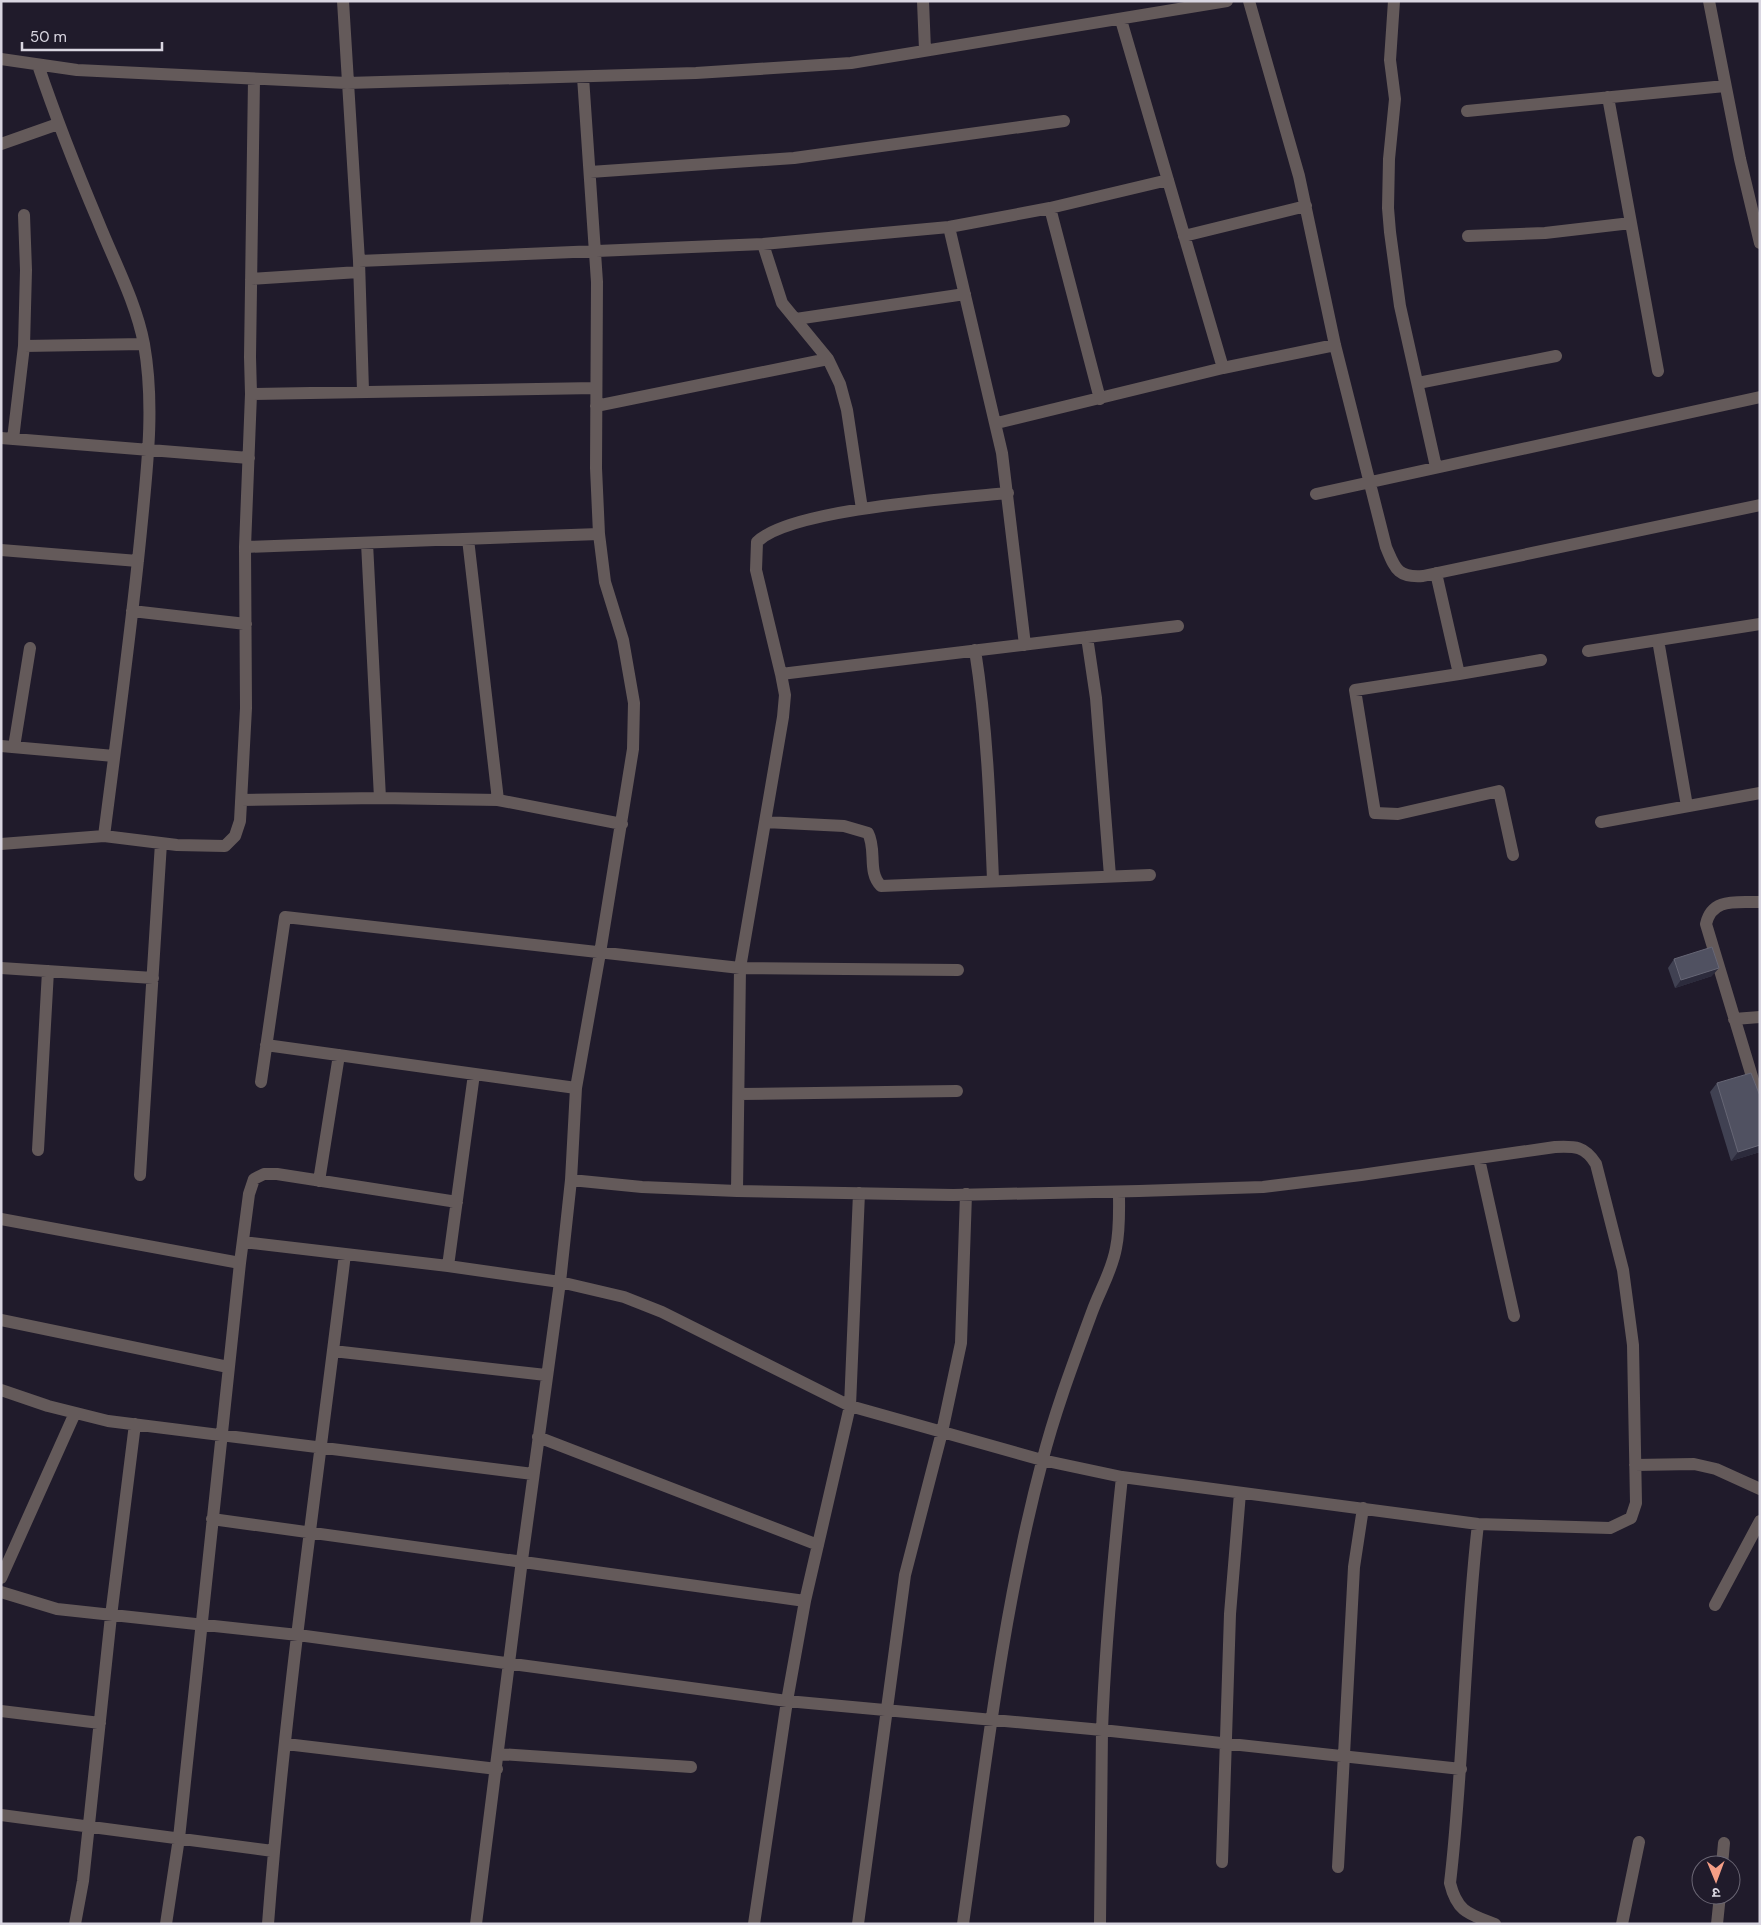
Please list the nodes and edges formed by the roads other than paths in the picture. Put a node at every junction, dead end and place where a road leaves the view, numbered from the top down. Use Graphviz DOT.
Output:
graph roads {
  1 [pos="343,1"];
  2 [pos="923,1"];
  3 [pos="1227,1"];
  4 [pos="1249,1"];
  5 [pos="1394,1"];
  6 [pos="1710,1"];
  7 [pos="1121,20"];
  8 [pos="925,50"];
  9 [pos="1,58"];
  10 [pos="38,65"];
  11 [pos="583,77"];
  12 [pos="254,78"];
  13 [pos="347,83"];
  14 [pos="1725,86"];
  15 [pos="1608,97"];
  16 [pos="1467,111"];
  17 [pos="1064,120"];
  18 [pos="58,124"];
  19 [pos="1,144"];
  20 [pos="590,172"];
  21 [pos="1168,180"];
  22 [pos="1306,206"];
  23 [pos="1050,208"];
  24 [pos="24,215"];
  25 [pos="1631,223"];
  26 [pos="949,227"];
  27 [pos="1184,236"];
  28 [pos="1468,236"];
  29 [pos="1760,242"];
  30 [pos="763,244"];
  31 [pos="595,252"];
  32 [pos="359,266"];
  33 [pos="251,279"];
  34 [pos="965,294"];
  35 [pos="796,319"];
  36 [pos="144,344"];
  37 [pos="1335,345"];
  38 [pos="24,346"];
  39 [pos="1556,356"];
  40 [pos="828,359"];
  41 [pos="1222,368"];
  42 [pos="1658,371"];
  43 [pos="1418,383"];
  44 [pos="596,388"];
  45 [pos="364,391"];
  46 [pos="251,394"];
  47 [pos="1760,397"];
  48 [pos="1100,399"];
  49 [pos="596,406"];
  50 [pos="996,423"];
  51 [pos="7,439"];
  52 [pos="148,451"];
  53 [pos="249,458"];
  54 [pos="1436,467"];
  55 [pos="1371,482"];
  56 [pos="1008,493"];
  57 [pos="1316,494"];
  58 [pos="1760,505"];
  59 [pos="862,509"];
  60 [pos="599,534"];
  61 [pos="468,539"];
  62 [pos="367,543"];
  63 [pos="245,547"];
  64 [pos="1,550"];
  65 [pos="138,562"];
  66 [pos="1436,573"];
  67 [pos="132,611"];
  68 [pos="246,624"];
  69 [pos="1760,624"];
  70 [pos="1178,626"];
  71 [pos="1088,637"];
  72 [pos="1658,640"];
  73 [pos="1024,645"];
  74 [pos="30,648"];
  75 [pos="975,650"];
  76 [pos="1588,651"];
  77 [pos="1541,660"];
  78 [pos="782,674"];
  79 [pos="1459,674"];
  80 [pos="8,747"];
  81 [pos="114,756"];
  82 [pos="1760,793"];
  83 [pos="380,798"];
  84 [pos="241,800"];
  85 [pos="498,800"];
  86 [pos="1687,806"];
  87 [pos="765,822"];
  88 [pos="1601,822"];
  89 [pos="622,824"];
  90 [pos="104,836"];
  91 [pos="161,843"];
  92 [pos="1,844"];
  93 [pos="1513,855"];
  94 [pos="1150,875"];
  95 [pos="1110,876"];
  96 [pos="993,880"];
  97 [pos="1760,902"];
  98 [pos="600,953"];
  99 [pos="1,968"];
  100 [pos="740,968"];
  101 [pos="958,970"];
  102 [pos="48,971"];
  103 [pos="152,978"];
  104 [pos="1760,1017"];
  105 [pos="1734,1019"];
  106 [pos="266,1045"];
  107 [pos="339,1055"];
  108 [pos="474,1074"];
  109 [pos="260,1082"];
  110 [pos="576,1088"];
  111 [pos="957,1091"];
  112 [pos="740,1094"];
  113 [pos="1760,1103"];
  114 [pos="38,1150"];
  115 [pos="1479,1159"];
  116 [pos="140,1175"];
  117 [pos="572,1180"];
  118 [pos="319,1181"];
  119 [pos="738,1191"];
  120 [pos="1119,1192"];
  121 [pos="859,1193"];
  122 [pos="966,1194"];
  123 [pos="456,1202"];
  124 [pos="1,1219"];
  125 [pos="243,1242"];
  126 [pos="345,1254"];
  127 [pos="240,1263"];
  128 [pos="448,1266"];
  129 [pos="560,1282"];
  130 [pos="1514,1316"];
  131 [pos="1,1320"];
  132 [pos="333,1351"];
  133 [pos="228,1367"];
  134 [pos="546,1375"];
  135 [pos="1,1390"];
  136 [pos="850,1406"];
  137 [pos="75,1413"];
  138 [pos="135,1424"];
  139 [pos="942,1432"];
  140 [pos="221,1435"];
  141 [pos="538,1437"];
  142 [pos="321,1448"];
  143 [pos="1042,1460"];
  144 [pos="1635,1465"];
  145 [pos="533,1474"];
  146 [pos="1122,1478"];
  147 [pos="1760,1489"];
  148 [pos="1240,1493"];
  149 [pos="1363,1508"];
  150 [pos="212,1519"];
  151 [pos="1760,1521"];
  152 [pos="1478,1524"];
  153 [pos="311,1531"];
  154 [pos="818,1544"];
  155 [pos="522,1560"];
  156 [pos="1,1578"];
  157 [pos="1,1592"];
  158 [pos="805,1601"];
  159 [pos="1715,1605"];
  160 [pos="112,1616"];
  161 [pos="201,1625"];
  162 [pos="298,1635"];
  163 [pos="510,1665"];
  164 [pos="786,1701"];
  165 [pos="886,1710"];
  166 [pos="1,1712"];
  167 [pos="991,1720"];
  168 [pos="100,1723"];
  169 [pos="1102,1730"];
  170 [pos="1227,1743"];
  171 [pos="286,1744"];
  172 [pos="499,1754"];
  173 [pos="1344,1756"];
  174 [pos="691,1767"];
  175 [pos="1461,1769"];
  176 [pos="497,1770"];
  177 [pos="2,1819"];
  178 [pos="90,1826"];
  179 [pos="179,1838"];
  180 [pos="1639,1842"];
  181 [pos="1724,1843"];
  182 [pos="273,1851"];
  183 [pos="1723,1855"];
  184 [pos="1222,1862"];
  185 [pos="1338,1867"];
  186 [pos="1719,1905"];
  187 [pos="76,1924"];
  188 [pos="166,1924"];
  189 [pos="268,1924"];
  190 [pos="476,1924"];
  191 [pos="754,1924"];
  192 [pos="858,1924"];
  193 [pos="963,1924"];
  194 [pos="1100,1924"];
  195 [pos="1495,1924"];
  196 [pos="1622,1924"];
  197 [pos="1717,1924"];
  1 -- 13 [label="street"];
  2 -- 8 [label="street"];
  3 -- 7 [label="street"];
  4 -- 22 [label="street"];
  5 -- 43 [label="street"];
  6 -- 14 [label="street"];
  7 -- 8 [label="street"];
  7 -- 21 [label="street"];
  8 -- 11 [label="street"];
  9 -- 10 [label="street"];
  10 -- 12 [label="street"];
  10 -- 18 [label="street"];
  11 -- 13 [label="street"];
  11 -- 20 [label="street"];
  12 -- 13 [label="street"];
  12 -- 33 [label="street"];
  13 -- 32 [label="street"];
  14 -- 15 [label="street"];
  14 -- 29 [label="street"];
  15 -- 16 [label="street"];
  15 -- 25 [label="street"];
  17 -- 20 [label="street"];
  18 -- 19 [label="street"];
  18 -- 36 [label="street"];
  20 -- 31 [label="street"];
  21 -- 23 [label="street"];
  21 -- 27 [label="street"];
  22 -- 27 [label="street"];
  22 -- 37 [label="street"];
  23 -- 26 [label="street"];
  23 -- 48 [label="street"];
  24 -- 38 [label="street"];
  25 -- 28 [label="street"];
  25 -- 42 [label="street"];
  26 -- 30 [label="street"];
  26 -- 34 [label="street"];
  27 -- 41 [label="street"];
  30 -- 31 [label="street"];
  30 -- 35 [label="street"];
  31 -- 32 [label="street"];
  31 -- 44 [label="street"];
  32 -- 33 [label="street"];
  32 -- 45 [label="street"];
  33 -- 46 [label="street"];
  34 -- 35 [label="street"];
  34 -- 50 [label="street"];
  35 -- 40 [label="street"];
  36 -- 38 [label="street"];
  36 -- 52 [label="street"];
  37 -- 41 [label="street"];
  37 -- 55 [label="street"];
  38 -- 51 [label="street"];
  39 -- 43 [label="street"];
  40 -- 49 [label="street"];
  40 -- 59 [label="street"];
  41 -- 48 [label="street"];
  43 -- 54 [label="street"];
  44 -- 45 [label="street"];
  44 -- 49 [label="street"];
  45 -- 46 [label="street"];
  46 -- 53 [label="street"];
  47 -- 54 [label="street"];
  48 -- 50 [label="street"];
  49 -- 60 [label="street"];
  50 -- 56 [label="street"];
  51 -- 52 [label="street"];
  52 -- 53 [label="street"];
  52 -- 65 [label="street"];
  53 -- 63 [label="street"];
  54 -- 55 [label="street"];
  55 -- 57 [label="street"];
  55 -- 66 [label="street"];
  56 -- 59 [label="street"];
  56 -- 73 [label="street"];
  58 -- 66 [label="street"];
  59 -- 78 [label="street"];
  60 -- 61 [label="street"];
  60 -- 89 [label="street"];
  61 -- 62 [label="street"];
  61 -- 85 [label="street"];
  62 -- 63 [label="street"];
  62 -- 83 [label="street"];
  63 -- 68 [label="street"];
  64 -- 65 [label="street"];
  65 -- 67 [label="street"];
  66 -- 79 [label="street"];
  67 -- 68 [label="street"];
  67 -- 81 [label="street"];
  68 -- 84 [label="street"];
  69 -- 72 [label="street"];
  70 -- 71 [label="street"];
  71 -- 73 [label="street"];
  71 -- 95 [label="street"];
  72 -- 76 [label="street"];
  72 -- 86 [label="street"];
  73 -- 75 [label="street"];
  74 -- 80 [label="street"];
  75 -- 78 [label="street"];
  75 -- 96 [label="street"];
  77 -- 79 [label="street"];
  78 -- 87 [label="street"];
  79 -- 93 [label="street"];
  80 -- 81 [label="street"];
  81 -- 90 [label="street"];
  82 -- 86 [label="street"];
  83 -- 84 [label="street"];
  83 -- 85 [label="street"];
  84 -- 91 [label="street"];
  85 -- 89 [label="street"];
  86 -- 88 [label="street"];
  87 -- 96 [label="street"];
  87 -- 100 [label="street"];
  89 -- 98 [label="street"];
  90 -- 91 [label="street"];
  90 -- 92 [label="street"];
  91 -- 103 [label="street"];
  94 -- 95 [label="street"];
  95 -- 96 [label="street"];
  97 -- 105 [label="street"];
  98 -- 100 [label="street"];
  98 -- 106 [label="street"];
  98 -- 110 [label="street"];
  99 -- 102 [label="street"];
  100 -- 101 [label="street"];
  100 -- 112 [label="street"];
  102 -- 103 [label="street"];
  102 -- 114 [label="street"];
  103 -- 116 [label="street"];
  104 -- 105 [label="street"];
  105 -- 113 [label="street"];
  106 -- 107 [label="street"];
  106 -- 109 [label="street"];
  107 -- 108 [label="street"];
  107 -- 118 [label="street"];
  108 -- 110 [label="street"];
  108 -- 123 [label="street"];
  110 -- 117 [label="street"];
  111 -- 112 [label="street"];
  112 -- 119 [label="street"];
  115 -- 120 [label="street"];
  115 -- 130 [label="street"];
  115 -- 144 [label="street"];
  117 -- 119 [label="street"];
  117 -- 129 [label="street"];
  118 -- 123 [label="street"];
  118 -- 125 [label="street"];
  119 -- 121 [label="street"];
  120 -- 122 [label="street"];
  120 -- 143 [label="street"];
  121 -- 122 [label="street"];
  121 -- 136 [label="street"];
  122 -- 139 [label="street"];
  123 -- 128 [label="street"];
  124 -- 127 [label="street"];
  125 -- 126 [label="street"];
  125 -- 127 [label="street"];
  126 -- 128 [label="street"];
  126 -- 132 [label="street"];
  127 -- 133 [label="street"];
  128 -- 129 [label="street"];
  129 -- 134 [label="street"];
  129 -- 136 [label="street"];
  131 -- 133 [label="street"];
  132 -- 134 [label="street"];
  132 -- 142 [label="street"];
  133 -- 140 [label="street"];
  134 -- 141 [label="street"];
  135 -- 137 [label="street"];
  136 -- 139 [label="street"];
  136 -- 154 [label="street"];
  137 -- 138 [label="street"];
  137 -- 156 [label="street"];
  138 -- 140 [label="street"];
  138 -- 160 [label="street"];
  139 -- 143 [label="street"];
  139 -- 165 [label="street"];
  140 -- 142 [label="street"];
  140 -- 150 [label="street"];
  141 -- 145 [label="street"];
  141 -- 154 [label="street"];
  142 -- 145 [label="street"];
  142 -- 153 [label="street"];
  143 -- 146 [label="street"];
  143 -- 167 [label="street"];
  144 -- 147 [label="street"];
  144 -- 152 [label="street"];
  145 -- 155 [label="street"];
  146 -- 148 [label="street"];
  146 -- 169 [label="street"];
  148 -- 149 [label="street"];
  148 -- 170 [label="street"];
  149 -- 152 [label="street"];
  149 -- 173 [label="street"];
  150 -- 153 [label="street"];
  150 -- 161 [label="street"];
  151 -- 159 [label="street"];
  152 -- 175 [label="street"];
  153 -- 155 [label="street"];
  153 -- 162 [label="street"];
  154 -- 158 [label="street"];
  155 -- 158 [label="street"];
  155 -- 163 [label="street"];
  157 -- 160 [label="street"];
  158 -- 164 [label="street"];
  160 -- 161 [label="street"];
  160 -- 168 [label="street"];
  161 -- 162 [label="street"];
  161 -- 179 [label="street"];
  162 -- 163 [label="street"];
  162 -- 171 [label="street"];
  163 -- 164 [label="street"];
  163 -- 172 [label="street"];
  164 -- 165 [label="street"];
  164 -- 191 [label="street"];
  165 -- 167 [label="street"];
  165 -- 192 [label="street"];
  166 -- 168 [label="street"];
  167 -- 169 [label="street"];
  167 -- 193 [label="street"];
  168 -- 178 [label="street"];
  169 -- 170 [label="street"];
  169 -- 194 [label="street"];
  170 -- 173 [label="street"];
  170 -- 184 [label="street"];
  171 -- 176 [label="street"];
  171 -- 182 [label="street"];
  172 -- 174 [label="street"];
  172 -- 176 [label="street"];
  173 -- 175 [label="street"];
  173 -- 185 [label="street"];
  175 -- 195 [label="street"];
  176 -- 190 [label="street"];
  177 -- 178 [label="street"];
  178 -- 179 [label="street"];
  178 -- 187 [label="street"];
  179 -- 182 [label="street"];
  179 -- 188 [label="street"];
  180 -- 196 [label="street"];
  181 -- 183 [label="street"];
  182 -- 189 [label="street"];
  186 -- 197 [label="street"];
}
